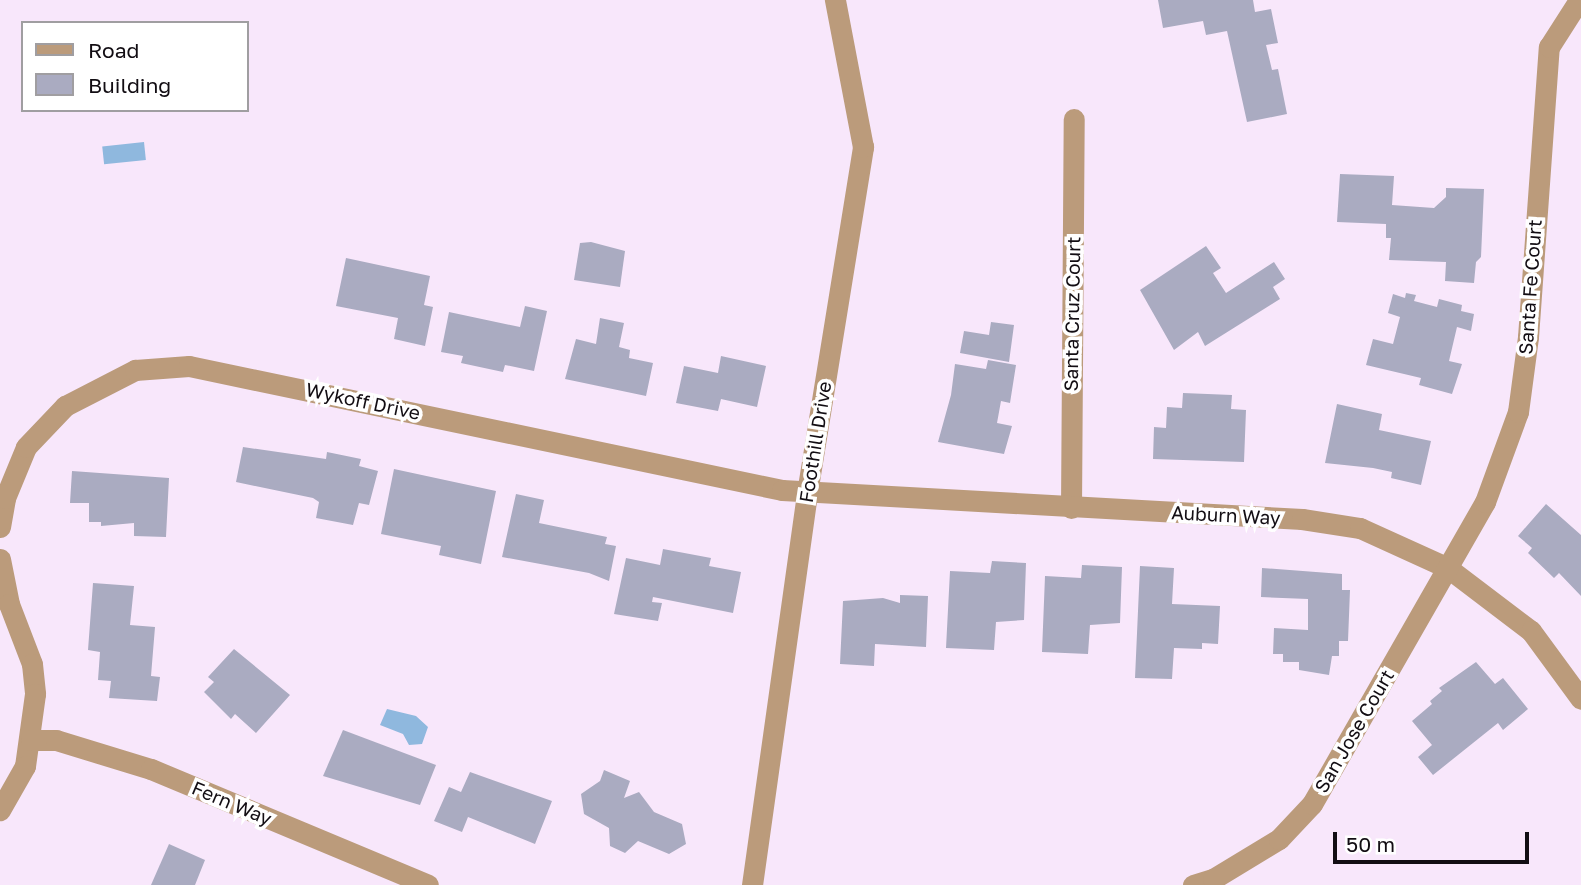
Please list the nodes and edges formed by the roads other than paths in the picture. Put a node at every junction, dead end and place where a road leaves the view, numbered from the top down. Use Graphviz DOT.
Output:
graph roads {
  1 [pos="835,0"];
  2 [pos="1579,0"];
  3 [pos="1074,119"];
  4 [pos="807,493"];
  5 [pos="1071,508"];
  6 [pos="0,527"];
  7 [pos="0,559"];
  8 [pos="1447,568"];
  9 [pos="1581,699"];
  10 [pos="30,740"];
  11 [pos="0,810"];
  12 [pos="428,885"];
  13 [pos="751,885"];
  14 [pos="1194,885"];
  1 -- 4 [label="street, Foothill Drive"];
  2 -- 8 [label="street, Santa Fe Court"];
  3 -- 5 [label="street, Santa Cruz Court"];
  4 -- 5 [label="street, Auburn Way"];
  4 -- 6 [label="street, Wykoff Drive"];
  4 -- 13 [label="street, Foothill Drive"];
  5 -- 8 [label="street, Auburn Way"];
  7 -- 10 [label="street"];
  8 -- 9 [label="street, Auburn Way"];
  8 -- 14 [label="street, San Jose Court"];
  10 -- 11 [label="street"];
  10 -- 12 [label="street, Fern Way"];
}
